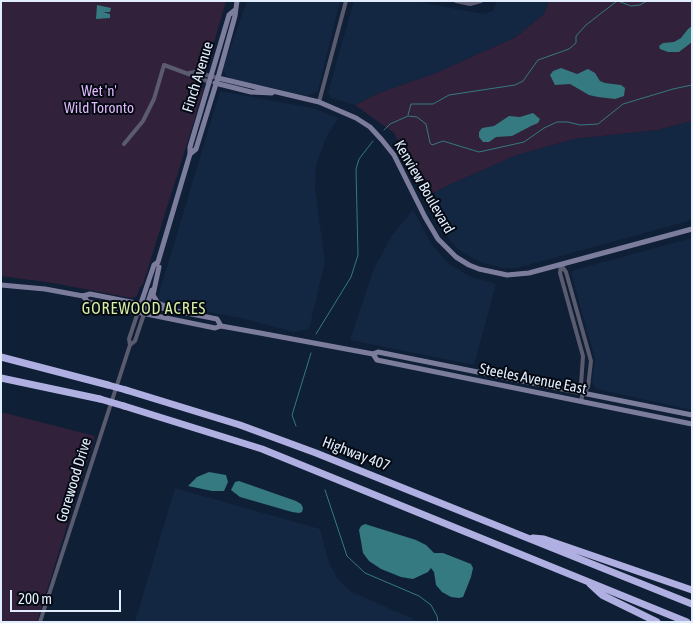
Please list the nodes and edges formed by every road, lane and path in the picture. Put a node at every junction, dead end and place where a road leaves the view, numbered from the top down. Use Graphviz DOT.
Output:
graph roads {
  1 [pos="237,1"];
  2 [pos="346,1"];
  3 [pos="456,1"];
  4 [pos="481,1"];
  5 [pos="235,10"];
  6 [pos="210,79"];
  7 [pos="217,81"];
  8 [pos="319,102"];
  9 [pos="124,144"];
  10 [pos="190,154"];
  11 [pos="692,229"];
  12 [pos="158,265"];
  13 [pos="561,265"];
  14 [pos="1,285"];
  15 [pos="82,296"];
  16 [pos="144,304"];
  17 [pos="178,311"];
  18 [pos="141,313"];
  19 [pos="220,326"];
  20 [pos="585,339"];
  21 [pos="578,341"];
  22 [pos="373,354"];
  23 [pos="1,357"];
  24 [pos="1,378"];
  25 [pos="583,393"];
  26 [pos="581,401"];
  27 [pos="692,415"];
  28 [pos="692,424"];
  29 [pos="526,537"];
  30 [pos="584,579"];
  31 [pos="692,590"];
  32 [pos="692,604"];
  33 [pos="40,622"];
  34 [pos="657,622"];
  35 [pos="687,622"];
  1 -- 5 [label="main road, Finch Avenue"];
  2 -- 8 [label="street"];
  3 -- 4 [label="street"];
  5 -- 6 [label="main road, Finch Avenue"];
  5 -- 7 [label="main road, Finch Avenue"];
  6 -- 7 [label="main road, Kenview Boulevard"];
  6 -- 9 [label="street"];
  6 -- 10 [label="main road, Finch Avenue"];
  7 -- 8 [label="main road, Kenview Boulevard"];
  7 -- 10 [label="main road, Finch Avenue"];
  8 -- 13 [label="main road, Kenview Boulevard"];
  10 -- 12 [label="main road, Finch Avenue"];
  11 -- 13 [label="main road, Kenview Boulevard"];
  12 -- 16 [label="main road, Finch Avenue"];
  12 -- 17 [label="main road"];
  13 -- 20 [label="street"];
  13 -- 21 [label="street"];
  14 -- 15 [label="main road, Steeles Avenue East"];
  15 -- 16 [label="main road, Steeles Avenue East"];
  15 -- 18 [label="main road, Steeles Avenue East"];
  16 -- 17 [label="main road, Steeles Avenue East"];
  16 -- 18 [label="main road, Finch Avenue"];
  17 -- 19 [label="main road, Steeles Avenue East"];
  18 -- 19 [label="main road, Steeles Avenue East"];
  18 -- 33 [label="street, Gorewood Drive"];
  19 -- 22 [label="main road, Steeles Avenue East"];
  20 -- 21 [label="street"];
  20 -- 25 [label="street"];
  21 -- 25 [label="street"];
  22 -- 25 [label="main road, Steeles Avenue East"];
  22 -- 26 [label="main road, Steeles Avenue East"];
  23 -- 29 [label="highway, Highway 407, bridge"];
  24 -- 30 [label="highway, Highway 407, bridge"];
  25 -- 26 [label="street"];
  25 -- 27 [label="main road, Steeles Avenue East"];
  26 -- 28 [label="main road, Steeles Avenue East"];
  29 -- 31 [label="highway"];
  29 -- 32 [label="highway, Highway 407"];
  30 -- 34 [label="highway"];
  30 -- 35 [label="highway, Highway 407"];
}
